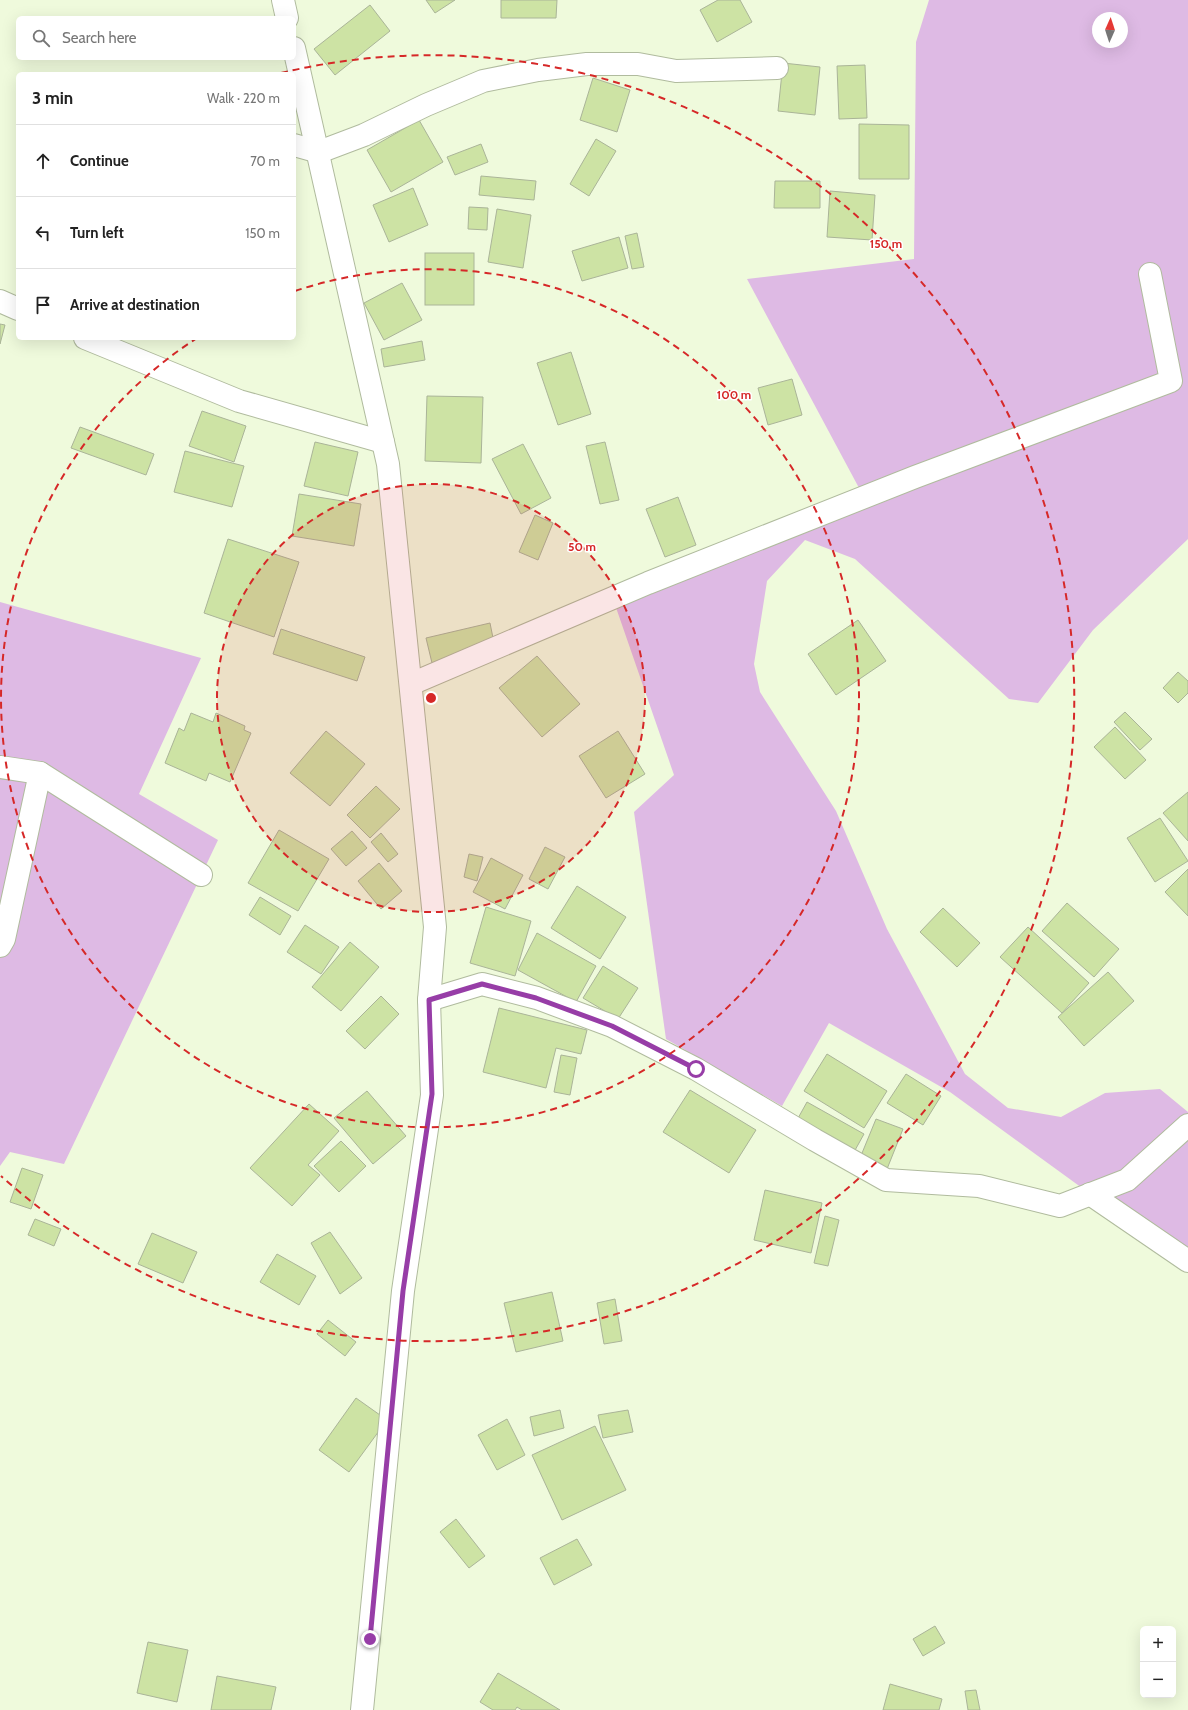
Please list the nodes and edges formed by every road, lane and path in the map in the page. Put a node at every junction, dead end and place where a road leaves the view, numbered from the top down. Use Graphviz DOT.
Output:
graph roads {
  1 [pos="283,0"];
  2 [pos="287,16"];
  3 [pos="296,56"];
  4 [pos="778,68"];
  5 [pos="296,146"];
  6 [pos="319,152"];
  7 [pos="1150,274"];
  8 [pos="0,301"];
  9 [pos="16,308"];
  10 [pos="90,340"];
  11 [pos="383,442"];
  12 [pos="411,684"];
  13 [pos="0,767"];
  14 [pos="40,773"];
  15 [pos="201,875"];
  16 [pos="0,946"];
  17 [pos="429,1000"];
  18 [pos="1188,1124"];
  19 [pos="1090,1194"];
  20 [pos="1188,1261"];
  21 [pos="362,1710"];
  1 -- 2 [label="street"];
  3 -- 6 [label="street"];
  4 -- 6 [label="street"];
  5 -- 6 [label="street"];
  6 -- 11 [label="street"];
  7 -- 12 [label="street"];
  8 -- 9 [label="street"];
  10 -- 11 [label="street"];
  11 -- 12 [label="street"];
  12 -- 17 [label="street"];
  13 -- 14 [label="street"];
  14 -- 15 [label="street"];
  14 -- 16 [label="street"];
  17 -- 19 [label="street"];
  17 -- 21 [label="street"];
  18 -- 19 [label="street"];
  19 -- 20 [label="street"];
}
